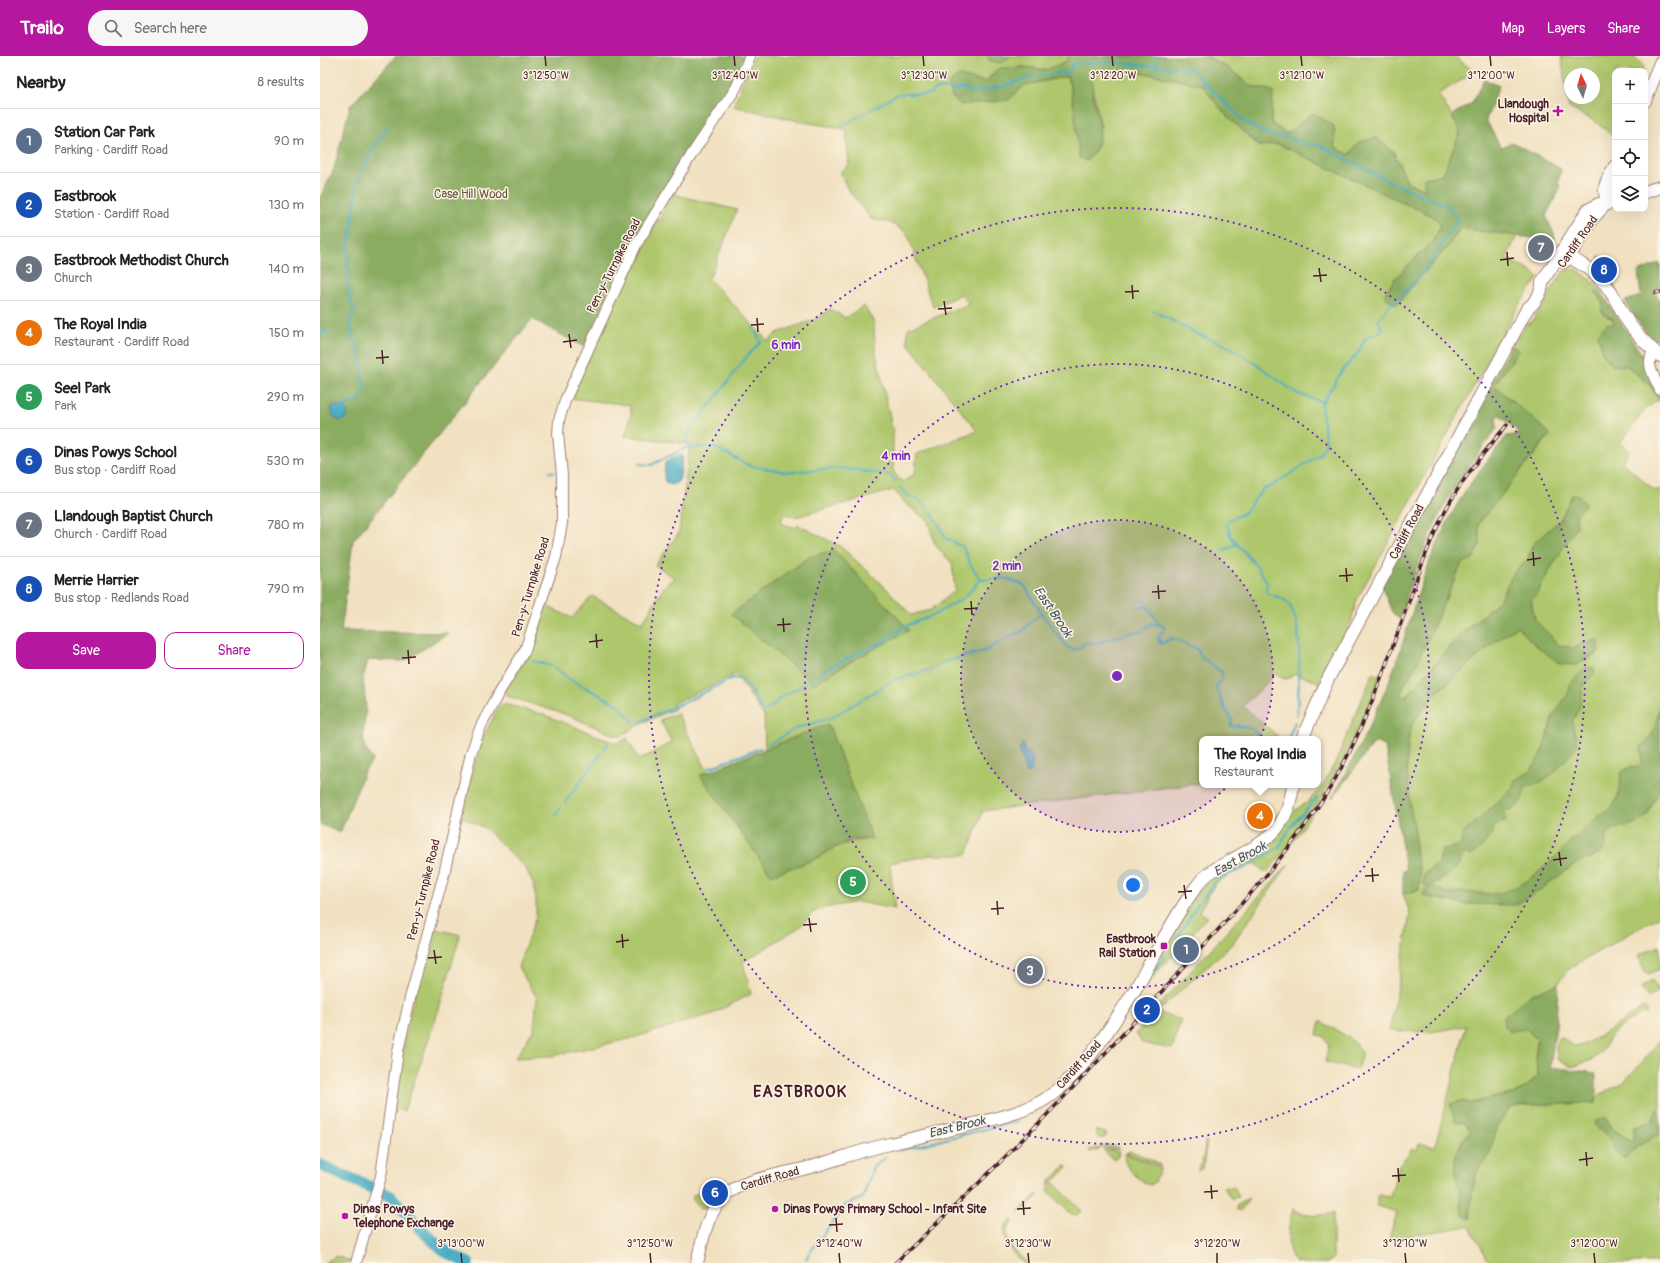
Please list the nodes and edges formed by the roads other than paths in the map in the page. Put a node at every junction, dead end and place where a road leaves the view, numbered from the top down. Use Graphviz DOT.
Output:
graph roads {
  1 [pos="750,56"];
  2 [pos="1660,63"];
  3 [pos="1648,93"];
  4 [pos="1612,172"];
  5 [pos="1660,187"];
  6 [pos="1648,191"];
  7 [pos="1609,199"];
  8 [pos="1567,251"];
  9 [pos="1657,354"];
  10 [pos="1660,364"];
  11 [pos="1660,376"];
  12 [pos="1660,390"];
  13 [pos="1303,736"];
  14 [pos="1292,788"];
  15 [pos="356,1263"];
  16 [pos="697,1263"];
  1 -- 15 [label="street, Pen-y-Turnpike Road"];
  2 -- 3 [label="main road"];
  4 -- 7 [label="main road"];
  5 -- 6 [label="main road"];
  7 -- 8 [label="main road, Cardiff Road"];
  7 -- 8 [label="main road, Cardiff Road"];
  8 -- 9 [label="main road"];
  8 -- 13 [label="main road, Cardiff Road"];
  9 -- 12 [label="street"];
  10 -- 11 [label="street"];
  14 -- 16 [label="main road, Cardiff Road"];
}
